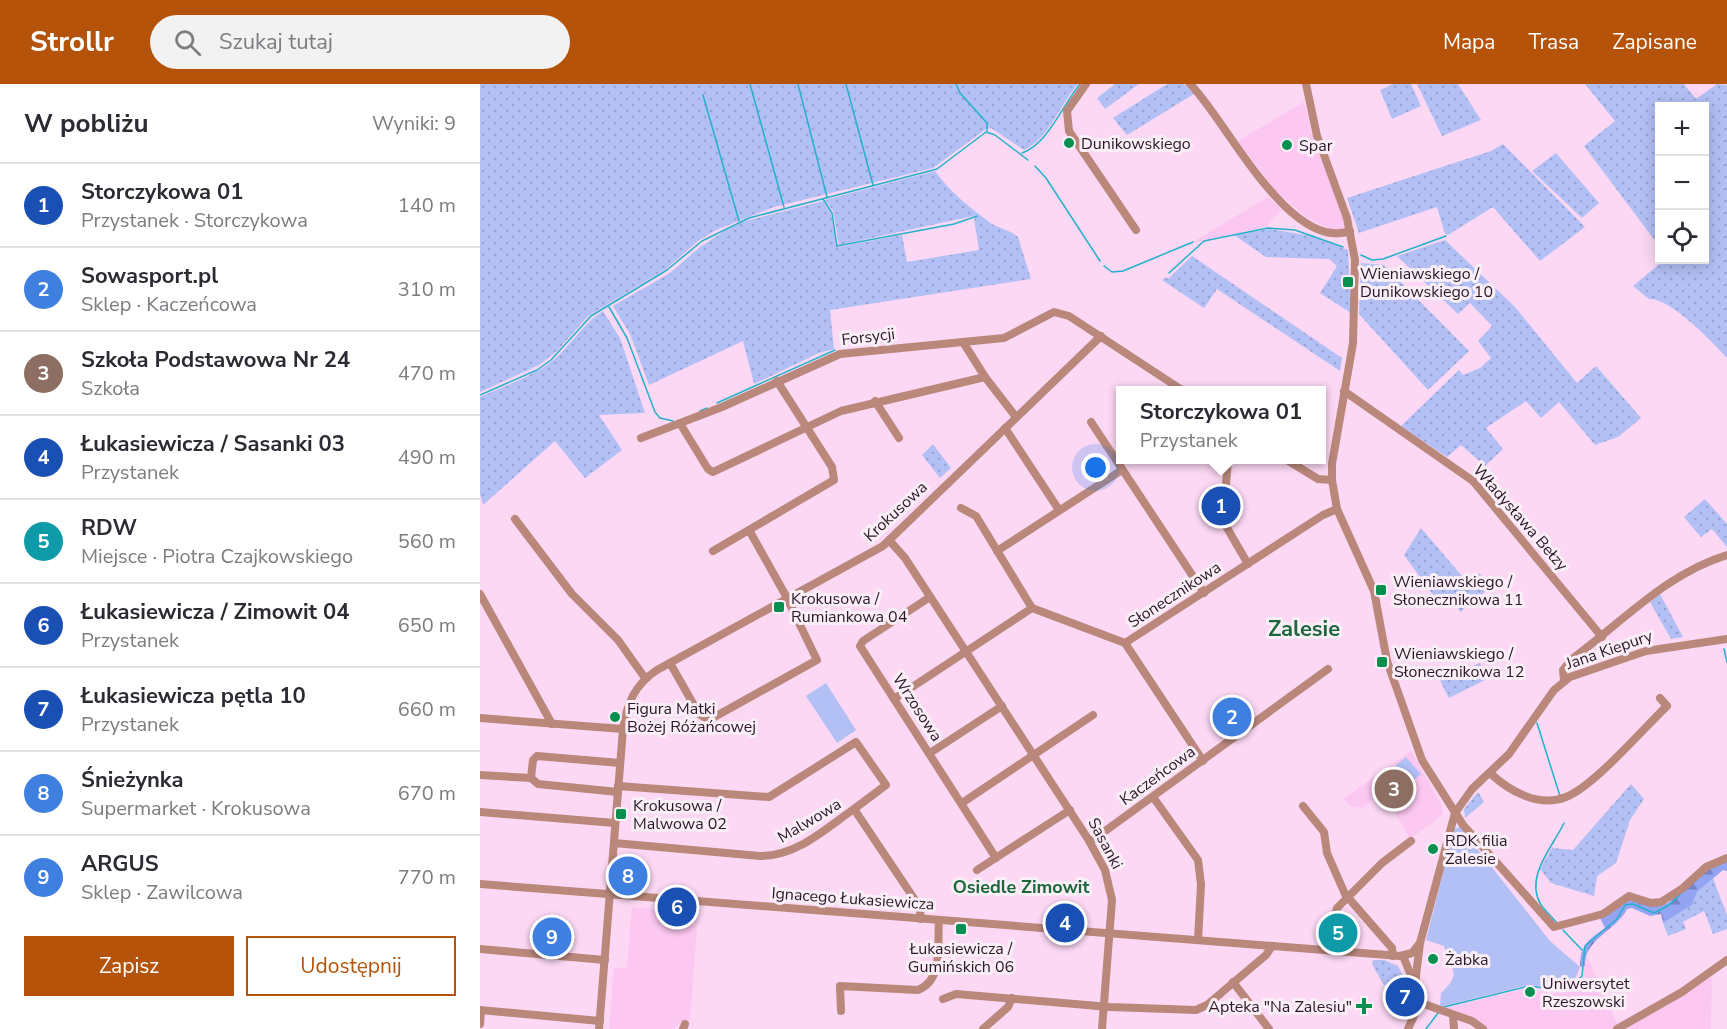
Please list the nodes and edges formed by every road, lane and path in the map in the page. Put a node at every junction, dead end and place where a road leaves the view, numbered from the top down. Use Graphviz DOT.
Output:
graph roads {
  1 [pos="1086,84"];
  2 [pos="1190,84"];
  3 [pos="1306,84"];
  4 [pos="1136,230"];
  5 [pos="1350,231"];
  6 [pos="1101,336"];
  7 [pos="963,342"];
  8 [pos="985,377"];
  9 [pos="777,381"];
  10 [pos="1176,386"];
  11 [pos="1344,392"];
  12 [pos="875,401"];
  13 [pos="1016,417"];
  14 [pos="1091,422"];
  15 [pos="681,425"];
  16 [pos="806,427"];
  17 [pos="1005,428"];
  18 [pos="641,438"];
  19 [pos="899,438"];
  20 [pos="1116,461"];
  21 [pos="1118,464"];
  22 [pos="1228,464"];
  23 [pos="1295,464"];
  24 [pos="1122,470"];
  25 [pos="1332,480"];
  26 [pos="961,508"];
  27 [pos="1338,509"];
  28 [pos="1059,510"];
  29 [pos="515,519"];
  30 [pos="749,530"];
  31 [pos="889,540"];
  32 [pos="713,551"];
  33 [pos="997,552"];
  34 [pos="1727,555"];
  35 [pos="1248,564"];
  36 [pos="1204,593"];
  37 [pos="480,594"];
  38 [pos="930,597"];
  39 [pos="787,599"];
  40 [pos="1032,608"];
  41 [pos="1602,637"];
  42 [pos="1727,639"];
  43 [pos="1125,643"];
  44 [pos="966,651"];
  45 [pos="670,663"];
  46 [pos="1328,669"];
  47 [pos="645,678"];
  48 [pos="1564,680"];
  49 [pos="1660,698"];
  50 [pos="894,699"];
  51 [pos="1002,706"];
  52 [pos="1093,715"];
  53 [pos="480,718"];
  54 [pos="552,724"];
  55 [pos="623,729"];
  56 [pos="930,753"];
  57 [pos="1034,755"];
  58 [pos="1203,761"];
  59 [pos="620,763"];
  60 [pos="1490,772"];
  61 [pos="480,775"];
  62 [pos="531,778"];
  63 [pos="618,789"];
  64 [pos="1153,796"];
  65 [pos="962,803"];
  66 [pos="1303,806"];
  67 [pos="855,809"];
  68 [pos="1070,810"];
  69 [pos="480,812"];
  70 [pos="1455,813"];
  71 [pos="615,823"];
  72 [pos="1411,841"];
  73 [pos="1090,842"];
  74 [pos="614,843"];
  75 [pos="996,858"];
  76 [pos="1727,858"];
  77 [pos="977,870"];
  78 [pos="480,884"];
  79 [pos="610,895"];
  80 [pos="1348,899"];
  81 [pos="921,919"];
  82 [pos="939,920"];
  83 [pos="1109,933"];
  84 [pos="1198,940"];
  85 [pos="1420,943"];
  86 [pos="1272,946"];
  87 [pos="480,949"];
  88 [pos="1327,950"];
  89 [pos="1393,956"];
  90 [pos="1403,956"];
  91 [pos="605,960"];
  92 [pos="1727,960"];
  93 [pos="1233,982"];
  94 [pos="1415,984"];
  95 [pos="1012,998"];
  96 [pos="943,999"];
  97 [pos="1421,1003"];
  98 [pos="1103,1006"];
  99 [pos="481,1010"];
  100 [pos="841,1011"];
  101 [pos="1445,1013"];
  102 [pos="480,1024"];
  103 [pos="599,1025"];
  104 [pos="983,1029"];
  105 [pos="1102,1029"];
  106 [pos="1269,1029"];
  107 [pos="1408,1029"];
  108 [pos="1454,1029"];
  109 [pos="1483,1029"];
  110 [pos="1617,1029"];
  1 -- 4 [label="street"];
  2 -- 5 [label="street"];
  3 -- 5 [label="street"];
  5 -- 11 [label="street"];
  6 -- 7 [label="street, Forsycji"];
  6 -- 10 [label="street"];
  6 -- 13 [label="street, Krokusowa"];
  7 -- 8 [label="street"];
  7 -- 9 [label="street, Forsycji"];
  8 -- 12 [label="street"];
  8 -- 13 [label="street"];
  9 -- 15 [label="street, Forsycji"];
  9 -- 16 [label="street"];
  11 -- 25 [label="street"];
  11 -- 41 [label="street, Władysława Bełzy"];
  12 -- 16 [label="street"];
  12 -- 19 [label="street"];
  13 -- 17 [label="street, Krokusowa"];
  14 -- 20 [label="street"];
  15 -- 16 [label="street"];
  15 -- 18 [label="street, Forsycji"];
  16 -- 30 [label="street"];
  17 -- 28 [label="street"];
  17 -- 31 [label="street, Krokusowa"];
  21 -- 24 [label="street"];
  22 -- 35 [label="street"];
  23 -- 25 [label="street"];
  24 -- 28 [label="street"];
  24 -- 36 [label="street"];
  25 -- 27 [label="street"];
  26 -- 33 [label="street"];
  27 -- 35 [label="street, Słonecznikowa"];
  27 -- 70 [label="street"];
  28 -- 33 [label="street"];
  29 -- 47 [label="street"];
  30 -- 32 [label="street"];
  30 -- 39 [label="street"];
  31 -- 38 [label="street, Sasanki"];
  31 -- 39 [label="street, Krokusowa"];
  33 -- 40 [label="street"];
  34 -- 41 [label="street"];
  35 -- 36 [label="street, Słonecznikowa"];
  36 -- 43 [label="street, Słonecznikowa"];
  37 -- 54 [label="street"];
  38 -- 44 [label="street, Sasanki"];
  38 -- 50 [label="street, Wrzosowa"];
  39 -- 45 [label="street, Krokusowa"];
  39 -- 45 [label="street"];
  40 -- 43 [label="street, Słonecznikowa"];
  40 -- 44 [label="street"];
  41 -- 48 [label="street"];
  42 -- 48 [label="street, Jana Kiepury"];
  43 -- 58 [label="street"];
  44 -- 50 [label="street"];
  44 -- 51 [label="street, Sasanki"];
  45 -- 47 [label="street, Krokusowa"];
  46 -- 58 [label="street, Kaczeńcowa"];
  47 -- 55 [label="street, Krokusowa"];
  48 -- 60 [label="street, Jana Kiepury"];
  49 -- 60 [label="street"];
  50 -- 56 [label="street, Wrzosowa"];
  51 -- 56 [label="street"];
  51 -- 57 [label="street, Sasanki"];
  52 -- 57 [label="street"];
  53 -- 54 [label="street"];
  54 -- 55 [label="street"];
  55 -- 59 [label="street, Krokusowa"];
  56 -- 65 [label="street, Wrzosowa"];
  57 -- 65 [label="street"];
  57 -- 68 [label="street, Sasanki"];
  58 -- 64 [label="street, Kaczeńcowa"];
  59 -- 62 [label="street"];
  59 -- 63 [label="street, Krokusowa"];
  60 -- 70 [label="street, Jana Kiepury"];
  61 -- 62 [label="street"];
  62 -- 63 [label="street"];
  63 -- 67 [label="street"];
  63 -- 71 [label="street, Krokusowa"];
  64 -- 73 [label="street, Kaczeńcowa"];
  64 -- 84 [label="street"];
  65 -- 75 [label="street, Wrzosowa"];
  66 -- 80 [label="street"];
  67 -- 74 [label="street, Malwowa"];
  67 -- 81 [label="street, Malwowa"];
  68 -- 73 [label="street, Sasanki"];
  68 -- 75 [label="street"];
  69 -- 71 [label="street"];
  70 -- 76 [label="street"];
  70 -- 85 [label="street, Jana Kiepury"];
  71 -- 74 [label="street, Krokusowa"];
  72 -- 80 [label="street"];
  73 -- 83 [label="street, Sasanki"];
  74 -- 79 [label="street, Krokusowa"];
  75 -- 77 [label="street"];
  78 -- 79 [label="street, Ignacego Łukasiewicza"];
  79 -- 81 [label="street, Ignacego Łukasiewicza"];
  79 -- 91 [label="street, Krokusowa"];
  80 -- 88 [label="street"];
  80 -- 89 [label="street"];
  81 -- 82 [label="street, Ignacego Łukasiewicza"];
  82 -- 83 [label="street, Ignacego Łukasiewicza"];
  82 -- 100 [label="street"];
  83 -- 84 [label="street, Ignacego Łukasiewicza"];
  83 -- 98 [label="street, Sasanki"];
  84 -- 86 [label="street, Ignacego Łukasiewicza"];
  85 -- 90 [label="street"];
  85 -- 94 [label="street, Jana Kiepury"];
  86 -- 88 [label="street, Ignacego Łukasiewicza"];
  86 -- 93 [label="street"];
  87 -- 91 [label="street"];
  88 -- 89 [label="street, Ignacego Łukasiewicza"];
  89 -- 90 [label="street, Ignacego Łukasiewicza"];
  90 -- 94 [label="street"];
  91 -- 103 [label="street, Krokusowa"];
  92 -- 110 [label="street"];
  93 -- 98 [label="street"];
  93 -- 106 [label="street"];
  94 -- 97 [label="street"];
  95 -- 96 [label="street"];
  95 -- 98 [label="street"];
  95 -- 104 [label="street"];
  97 -- 101 [label="street"];
  97 -- 107 [label="street"];
  98 -- 105 [label="street, Sasanki"];
  99 -- 102 [label="street"];
  99 -- 103 [label="street"];
  101 -- 108 [label="street"];
  101 -- 109 [label="street"];
}
